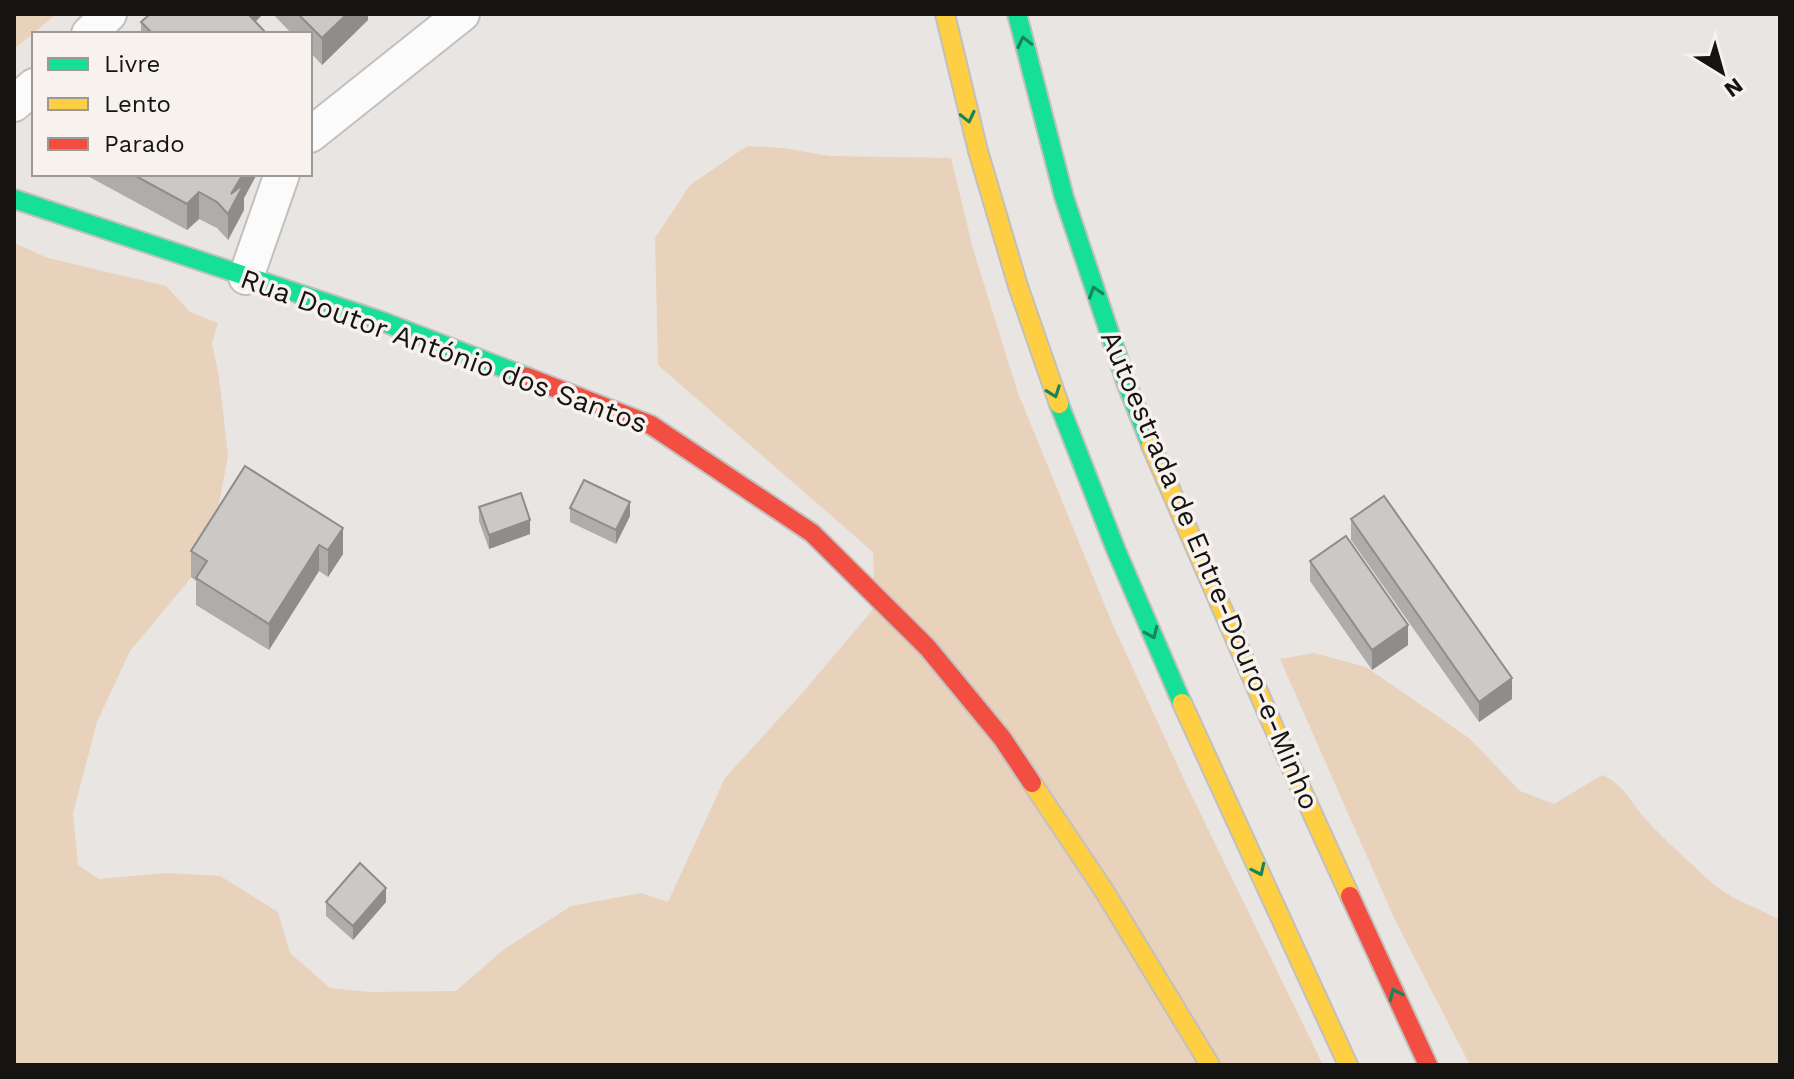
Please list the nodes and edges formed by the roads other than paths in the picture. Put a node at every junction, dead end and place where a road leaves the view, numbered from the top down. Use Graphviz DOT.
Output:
graph roads {
  1 [pos="109,14"];
  2 [pos="462,14"];
  3 [pos="945,14"];
  4 [pos="1017,14"];
  5 [pos="91,32"];
  6 [pos="32,70"];
  7 [pos="14,79"];
  8 [pos="32,88"];
  9 [pos="14,104"];
  10 [pos="312,133"];
  11 [pos="281,176"];
  12 [pos="14,199"];
  13 [pos="246,277"];
  14 [pos="1210,1065"];
  15 [pos="1348,1065"];
  16 [pos="1428,1065"];
  1 -- 5 [label="street"];
  2 -- 10 [label="street"];
  3 -- 15 [label="main road, one-way"];
  16 -- 4 [label="main road, Autoestrada de Entre-Douro-e-Minho, one-way"];
  6 -- 7 [label="street"];
  8 -- 9 [label="street"];
  11 -- 13 [label="street"];
  12 -- 13 [label="main road, Rua Doutor António dos Santos"];
  13 -- 14 [label="main road, Rua Doutor António dos Santos"];
}
